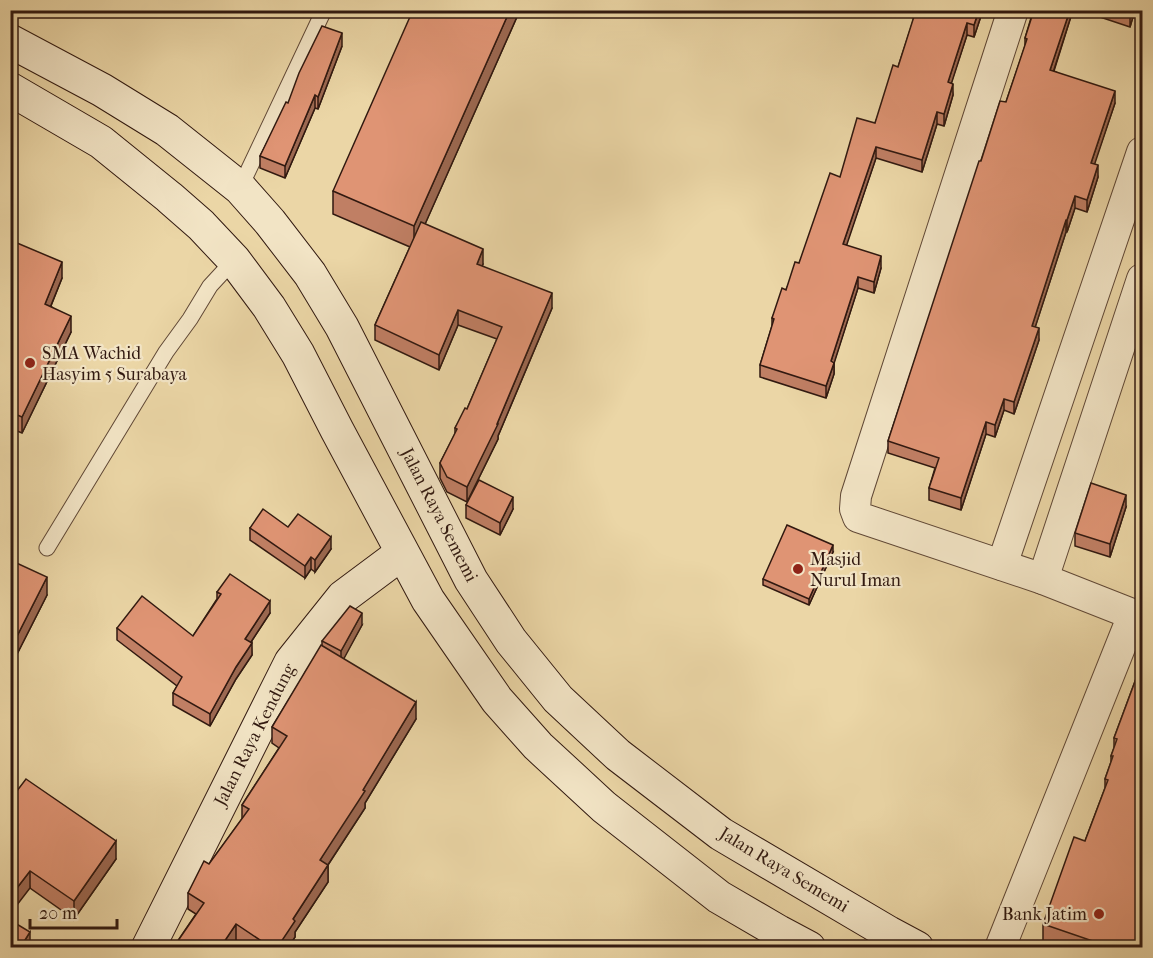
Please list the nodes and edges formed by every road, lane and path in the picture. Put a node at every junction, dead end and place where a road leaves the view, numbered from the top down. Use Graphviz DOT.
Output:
graph roads {
  1 [pos="324,10"];
  2 [pos="1013,10"];
  3 [pos="10,42"];
  4 [pos="10,89"];
  5 [pos="1143,152"];
  6 [pos="240,188"];
  7 [pos="1134,202"];
  8 [pos="228,266"];
  9 [pos="1143,279"];
  10 [pos="47,548"];
  11 [pos="402,553"];
  12 [pos="1002,565"];
  13 [pos="1043,579"];
  14 [pos="1138,617"];
  15 [pos="148,948"];
  16 [pos="809,948"];
  17 [pos="916,948"];
  18 [pos="1000,948"];
  1 -- 6 [label="lane"];
  2 -- 12 [label="street"];
  3 -- 6 [label="main road, Jalan Raya Sememi"];
  4 -- 8 [label="main road"];
  5 -- 7 [label="street"];
  6 -- 17 [label="main road, Jalan Raya Sememi"];
  7 -- 12 [label="street"];
  8 -- 10 [label="lane"];
  8 -- 11 [label="main road"];
  9 -- 13 [label="street"];
  11 -- 15 [label="main road, Jalan Raya Kendung"];
  11 -- 16 [label="main road"];
  12 -- 13 [label="street"];
  13 -- 14 [label="street"];
  14 -- 18 [label="street"];
}
